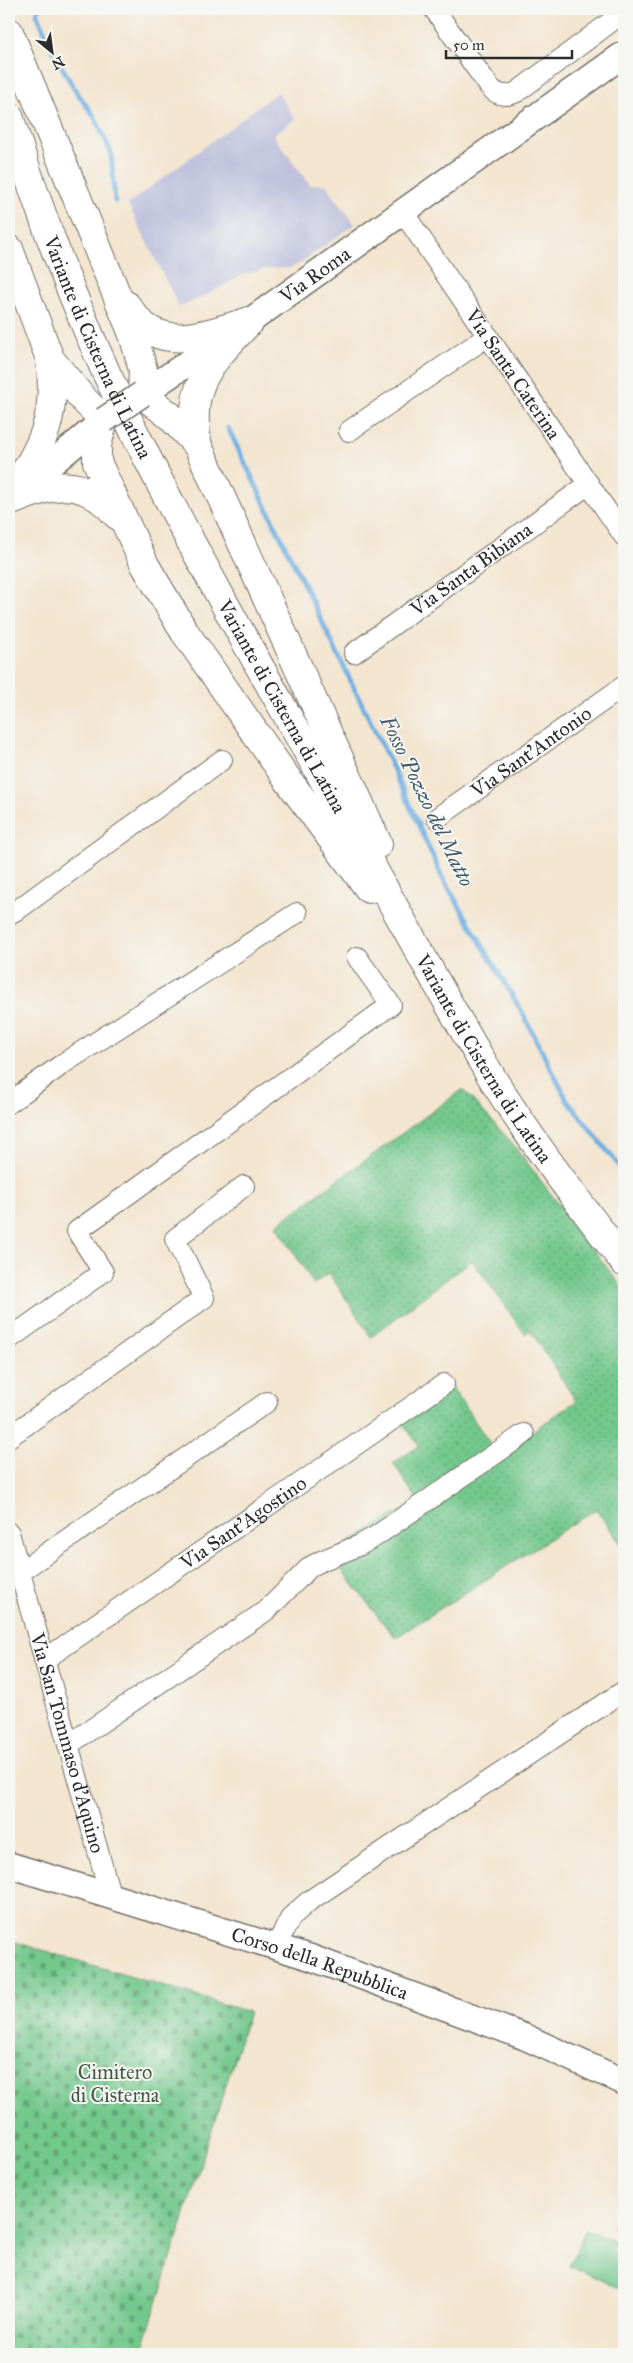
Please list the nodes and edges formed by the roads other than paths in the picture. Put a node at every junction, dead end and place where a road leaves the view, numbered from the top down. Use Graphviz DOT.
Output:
graph roads {
  1 [pos="434,9"];
  2 [pos="624,12"];
  3 [pos="9,32"];
  4 [pos="624,54"];
  5 [pos="9,116"];
  6 [pos="403,212"];
  7 [pos="9,249"];
  8 [pos="116,294"];
  9 [pos="250,321"];
  10 [pos="488,336"];
  11 [pos="50,359"];
  12 [pos="142,394"];
  13 [pos="104,420"];
  14 [pos="349,431"];
  15 [pos="198,446"];
  16 [pos="589,484"];
  17 [pos="9,499"];
  18 [pos="126,525"];
  19 [pos="624,536"];
  20 [pos="354,654"];
  21 [pos="624,686"];
  22 [pos="222,760"];
  23 [pos="437,818"];
  24 [pos="297,913"];
  25 [pos="9,914"];
  26 [pos="357,957"];
  27 [pos="441,987"];
  28 [pos="9,1103"];
  29 [pos="244,1186"];
  30 [pos="624,1262"];
  31 [pos="9,1340"];
  32 [pos="444,1384"];
  33 [pos="267,1402"];
  34 [pos="524,1434"];
  35 [pos="9,1437"];
  36 [pos="9,1532"];
  37 [pos="21,1571"];
  38 [pos="44,1660"];
  39 [pos="624,1691"];
  40 [pos="68,1744"];
  41 [pos="9,1865"];
  42 [pos="110,1894"];
  43 [pos="276,1946"];
  44 [pos="624,2082"];
  1 -- 2 [label="street"];
  3 -- 8 [label="main road"];
  4 -- 6 [label="street, Via Roma"];
  5 -- 27 [label="main road, Variante di Cisterna di Latina"];
  6 -- 9 [label="street, Via Roma"];
  6 -- 10 [label="street, Via Santa Caterina"];
  7 -- 11 [label="main road"];
  8 -- 9 [label="main road"];
  8 -- 12 [label="main road"];
  9 -- 12 [label="street, Via Roma"];
  9 -- 15 [label="main road"];
  10 -- 14 [label="street"];
  10 -- 16 [label="street, Via Santa Caterina"];
  11 -- 13 [label="main road"];
  11 -- 17 [label="main road"];
  12 -- 13 [label="street, Via Roma, bridge"];
  12 -- 15 [label="main road"];
  13 -- 17 [label="street, Via Roma"];
  13 -- 18 [label="main road"];
  15 -- 27 [label="main road"];
  16 -- 19 [label="street, Via Santa Caterina"];
  16 -- 20 [label="street, Via Santa Bibiana"];
  17 -- 18 [label="main road"];
  18 -- 27 [label="main road"];
  21 -- 23 [label="street, Via Sant'Antonio"];
  22 -- 25 [label="street"];
  24 -- 28 [label="street"];
  26 -- 31 [label="street"];
  27 -- 30 [label="main road, Variante di Cisterna di Latina"];
  29 -- 35 [label="street"];
  32 -- 38 [label="street, Via Sant'Agostino"];
  33 -- 37 [label="street"];
  34 -- 40 [label="street"];
  36 -- 37 [label="street, Via San Tommaso d'Aquino"];
  37 -- 38 [label="street, Via San Tommaso d'Aquino"];
  38 -- 40 [label="street, Via San Tommaso d'Aquino"];
  39 -- 43 [label="street"];
  40 -- 42 [label="street, Via San Tommaso d'Aquino"];
  41 -- 42 [label="street, Corso della Repubblica"];
  42 -- 43 [label="street, Corso della Repubblica"];
  43 -- 44 [label="street, Corso della Repubblica"];
}
